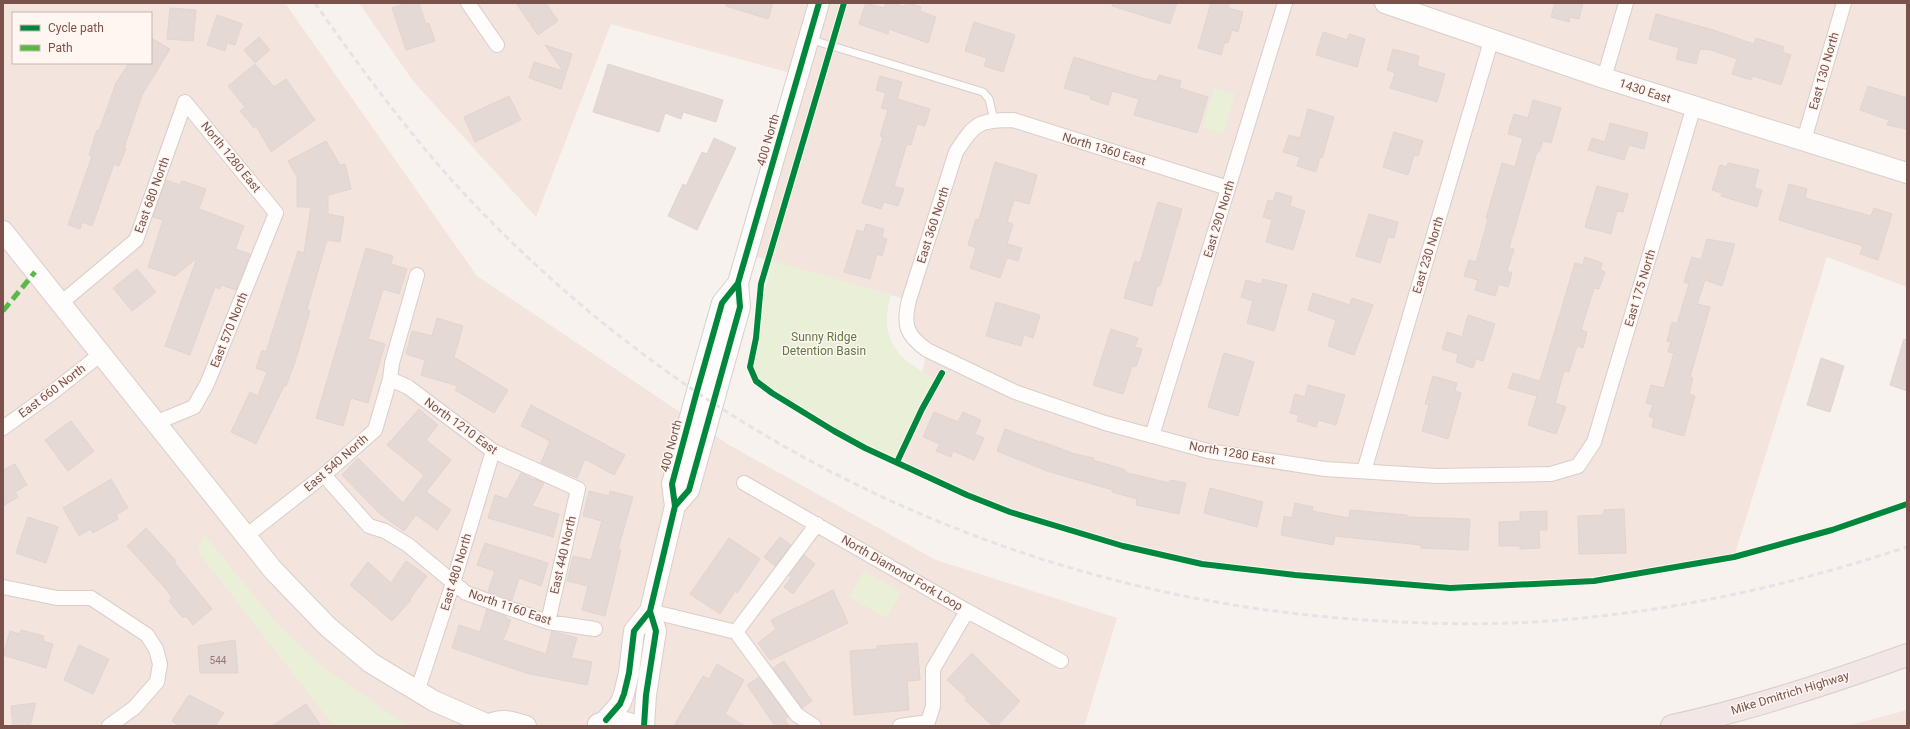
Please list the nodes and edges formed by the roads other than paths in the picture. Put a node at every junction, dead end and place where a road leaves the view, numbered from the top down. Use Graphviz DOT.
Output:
graph roads {
  1 [pos="468,3"];
  2 [pos="819,3"];
  3 [pos="1285,3"];
  4 [pos="1626,3"];
  5 [pos="1844,3"];
  6 [pos="1388,4"];
  7 [pos="1492,38"];
  8 [pos="809,39"];
  9 [pos="497,45"];
  10 [pos="1604,78"];
  11 [pos="185,102"];
  12 [pos="1694,106"];
  13 [pos="994,120"];
  14 [pos="978,124"];
  15 [pos="1804,140"];
  16 [pos="1907,173"];
  17 [pos="1228,188"];
  18 [pos="276,213"];
  19 [pos="3,232"];
  20 [pos="417,275"];
  21 [pos="61,303"];
  22 [pos="908,332"];
  23 [pos="101,354"];
  24 [pos="390,379"];
  25 [pos="155,423"];
  26 [pos="3,428"];
  27 [pos="1152,436"];
  28 [pos="493,451"];
  29 [pos="1578,466"];
  30 [pos="1364,471"];
  31 [pos="324,475"];
  32 [pos="744,483"];
  33 [pos="578,489"];
  34 [pos="817,524"];
  35 [pos="246,536"];
  36 [pos="453,583"];
  37 [pos="3,587"];
  38 [pos="650,611"];
  39 [pos="967,611"];
  40 [pos="548,622"];
  41 [pos="595,629"];
  42 [pos="736,632"];
  43 [pos="1907,655"];
  44 [pos="1061,661"];
  45 [pos="417,692"];
  46 [pos="600,723"];
  47 [pos="490,725"];
  48 [pos="109,726"];
  49 [pos="526,726"];
  50 [pos="637,726"];
  51 [pos="644,726"];
  52 [pos="814,726"];
  53 [pos="900,726"];
  54 [pos="1672,726"];
  1 -- 9 [label="street"];
  2 -- 8 [label="main road, 400 North"];
  3 -- 17 [label="street, East 290 North"];
  4 -- 10 [label="street"];
  5 -- 15 [label="street, East 130 North"];
  6 -- 7 [label="main road, 1430 East"];
  7 -- 10 [label="main road, 1430 East"];
  7 -- 30 [label="street, East 230 North"];
  8 -- 13 [label="lane"];
  8 -- 38 [label="main road, 400 North"];
  10 -- 12 [label="main road, 1430 East"];
  11 -- 18 [label="street, North 1280 East"];
  11 -- 21 [label="street, East 680 North"];
  12 -- 15 [label="main road, 1430 East"];
  12 -- 29 [label="street, East 175 North"];
  13 -- 14 [label="street, North 1360 East"];
  13 -- 17 [label="street, North 1360 East"];
  14 -- 22 [label="street, East 360 North"];
  15 -- 16 [label="main road, 1430 East"];
  17 -- 27 [label="street, East 290 North"];
  18 -- 25 [label="street, East 570 North"];
  19 -- 21 [label="main road"];
  20 -- 24 [label="street, East 540 North"];
  21 -- 23 [label="main road"];
  22 -- 27 [label="street, North 1280 East"];
  23 -- 25 [label="main road"];
  23 -- 26 [label="street, East 660 North"];
  24 -- 28 [label="street, North 1210 East"];
  24 -- 31 [label="street, East 540 North"];
  25 -- 35 [label="main road"];
  27 -- 30 [label="street, North 1280 East"];
  28 -- 33 [label="street, North 1210 East"];
  28 -- 36 [label="street, East 480 North"];
  29 -- 30 [label="street, North 1280 East"];
  31 -- 35 [label="street, East 540 North"];
  31 -- 36 [label="street, North 1160 East"];
  32 -- 34 [label="street, North Diamond Fork Loop"];
  33 -- 40 [label="street, East 440 North"];
  34 -- 39 [label="street, North Diamond Fork Loop"];
  34 -- 42 [label="street"];
  35 -- 45 [label="main road"];
  36 -- 40 [label="street, North 1160 East"];
  36 -- 45 [label="street, East 480 North"];
  37 -- 48 [label="street"];
  38 -- 42 [label="street"];
  38 -- 46 [label="main road"];
  38 -- 51 [label="main road"];
  39 -- 44 [label="street, North Diamond Fork Loop"];
  39 -- 53 [label="street"];
  40 -- 41 [label="street, North 1160 East"];
  42 -- 52 [label="street"];
  43 -- 54 [label="highway, Mike Dmitrich Highway"];
  45 -- 47 [label="main road"];
  46 -- 50 [label="main road"];
  47 -- 49 [label="main road"];
}
